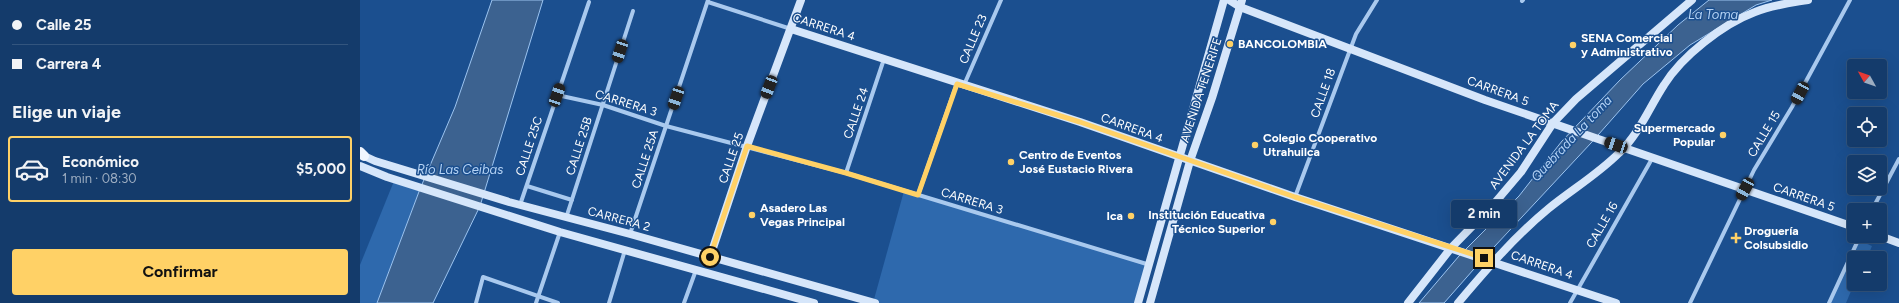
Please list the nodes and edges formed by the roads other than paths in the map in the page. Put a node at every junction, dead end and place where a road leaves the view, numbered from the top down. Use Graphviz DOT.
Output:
graph roads {
  1 [pos="801,0"];
  2 [pos="1001,0"];
  3 [pos="1224,0"];
  4 [pos="1229,0"];
  5 [pos="1377,0"];
  6 [pos="1692,0"];
  7 [pos="1808,0"];
  8 [pos="1850,0"];
  9 [pos="708,1"];
  10 [pos="589,2"];
  11 [pos="1241,4"];
  12 [pos="634,11"];
  13 [pos="791,29"];
  14 [pos="1350,48"];
  15 [pos="884,59"];
  16 [pos="961,84"];
  17 [pos="557,95"];
  18 [pos="603,106"];
  19 [pos="1553,123"];
  20 [pos="666,126"];
  21 [pos="747,146"];
  22 [pos="1625,148"];
  23 [pos="361,154"];
  24 [pos="1179,157"];
  25 [pos="1653,157"];
  26 [pos="1899,158"];
  27 [pos="1190,161"];
  28 [pos="360,167"];
  29 [pos="846,173"];
  30 [pos="526,186"];
  31 [pos="1745,189"];
  32 [pos="918,195"];
  33 [pos="1295,197"];
  34 [pos="572,200"];
  35 [pos="1876,203"];
  36 [pos="520,205"];
  37 [pos="566,218"];
  38 [pos="1847,225"];
  39 [pos="560,232"];
  40 [pos="630,234"];
  41 [pos="1887,239"];
  42 [pos="1857,243"];
  43 [pos="1899,243"];
  44 [pos="1451,248"];
  45 [pos="625,250"];
  46 [pos="710,257"];
  47 [pos="1494,261"];
  48 [pos="1150,265"];
  49 [pos="696,270"];
  50 [pos="1576,290"];
  51 [pos="538,296"];
  52 [pos="794,300"];
  53 [pos="1138,302"];
  54 [pos="476,303"];
  55 [pos="536,303"];
  56 [pos="558,303"];
  57 [pos="608,303"];
  58 [pos="684,303"];
  59 [pos="814,303"];
  60 [pos="874,303"];
  61 [pos="1150,303"];
  62 [pos="1408,303"];
  63 [pos="1458,303"];
  64 [pos="1570,303"];
  65 [pos="1616,303"];
  66 [pos="1690,303"];
  67 [pos="1829,303"];
  1 -- 13 [label="main road, CALLE 25"];
  2 -- 16 [label="street, CALLE 23"];
  3 -- 24 [label="main road, AVENIDA TENERIFE"];
  4 -- 11 [label="main road, CARRERA 5"];
  5 -- 14 [label="street, CALLE 18"];
  6 -- 19 [label="main road, AVENIDA LA TOMA"];
  7 -- 22 [label="main road"];
  8 -- 31 [label="street, CALLE 15"];
  9 -- 13 [label="street, CARRERA 4"];
  9 -- 20 [label="street, CALLE 25A"];
  10 -- 17 [label="street, CALLE 25C"];
  11 -- 14 [label="main road, CARRERA 5"];
  11 -- 27 [label="main road, AVENIDA TENERIFE"];
  12 -- 18 [label="street, CALLE 25B"];
  13 -- 15 [label="main road, CARRERA 4"];
  13 -- 21 [label="main road, CALLE 25"];
  14 -- 19 [label="main road, CARRERA 5"];
  14 -- 33 [label="street, CALLE 18"];
  15 -- 16 [label="main road, CARRERA 4"];
  15 -- 29 [label="street, CALLE 24"];
  16 -- 24 [label="main road, CARRERA 4"];
  16 -- 32 [label="street, CALLE 23"];
  17 -- 18 [label="street, CARRERA 3"];
  17 -- 30 [label="street, CALLE 25C"];
  18 -- 20 [label="street, CARRERA 3"];
  18 -- 34 [label="street, CALLE 25B"];
  19 -- 22 [label="main road, CARRERA 5"];
  19 -- 44 [label="main road, AVENIDA LA TOMA"];
  20 -- 21 [label="street, CARRERA 3"];
  20 -- 40 [label="street, CALLE 25A"];
  21 -- 29 [label="street, CARRERA 3"];
  21 -- 46 [label="main road, CALLE 25"];
  22 -- 25 [label="main road, CARRERA 5"];
  22 -- 47 [label="main road"];
  23 -- 36 [label="main road, CARRERA 2"];
  24 -- 27 [label="main road, CARRERA 4"];
  24 -- 48 [label="main road, AVENIDA TENERIFE"];
  25 -- 31 [label="main road, CARRERA 5"];
  25 -- 50 [label="street, CALLE 16"];
  26 -- 35 [label="street"];
  27 -- 33 [label="main road, CARRERA 4"];
  27 -- 61 [label="main road, AVENIDA TENERIFE"];
  28 -- 39 [label="main road"];
  29 -- 32 [label="street, CARRERA 3"];
  30 -- 34 [label="street"];
  30 -- 36 [label="street, CALLE 25C"];
  31 -- 38 [label="main road, CARRERA 5"];
  31 -- 66 [label="street, CALLE 15"];
  32 -- 48 [label="street, CARRERA 3"];
  33 -- 44 [label="main road, CARRERA 4"];
  34 -- 37 [label="street, CALLE 25B"];
  36 -- 37 [label="main road, CARRERA 2"];
  37 -- 40 [label="main road, CARRERA 2"];
  39 -- 45 [label="main road"];
  39 -- 51 [label="street"];
  40 -- 46 [label="main road, CARRERA 2"];
  41 -- 43 [label="main road"];
  42 -- 67 [label="street"];
  44 -- 47 [label="main road, CARRERA 4"];
  44 -- 62 [label="main road, AVENIDA LA TOMA"];
  45 -- 49 [label="main road"];
  45 -- 57 [label="street"];
  46 -- 60 [label="main road, CARRERA 2"];
  47 -- 50 [label="main road, CARRERA 4"];
  47 -- 63 [label="main road"];
  48 -- 53 [label="main road, AVENIDA TENERIFE"];
  49 -- 52 [label="main road"];
  49 -- 58 [label="street"];
  50 -- 64 [label="street, CALLE 16"];
  50 -- 65 [label="main road, CARRERA 4"];
  51 -- 54 [label="street"];
  51 -- 55 [label="street"];
  51 -- 56 [label="street"];
  52 -- 59 [label="main road"];
}
